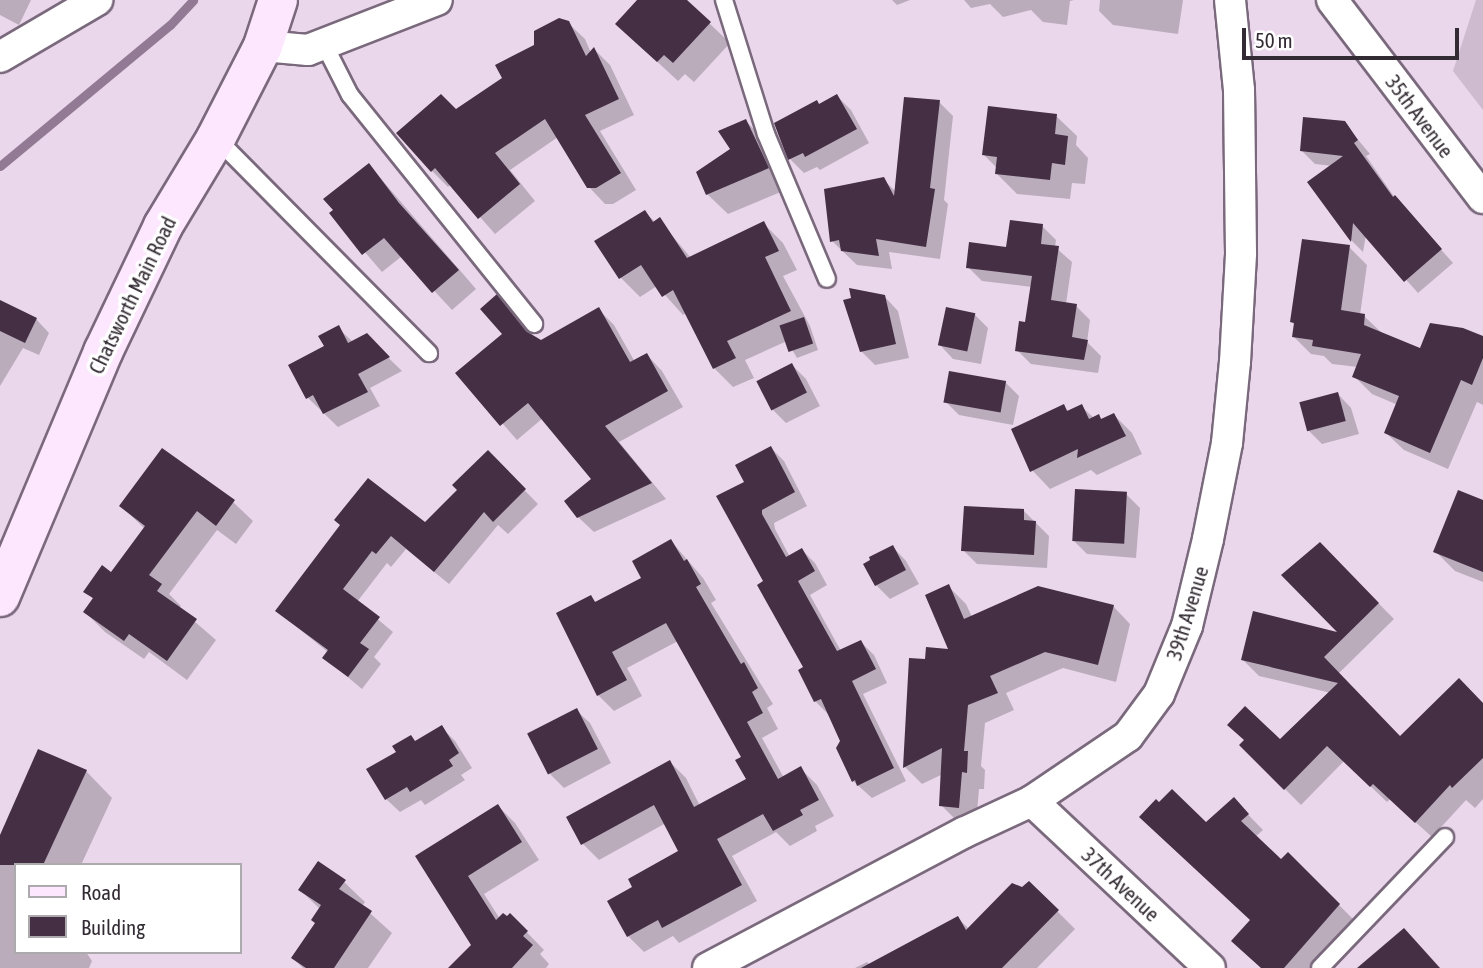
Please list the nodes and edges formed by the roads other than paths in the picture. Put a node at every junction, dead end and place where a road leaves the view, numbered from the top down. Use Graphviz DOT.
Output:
graph roads {
  1 [pos="97,0"];
  2 [pos="278,0"];
  3 [pos="437,0"];
  4 [pos="724,0"];
  5 [pos="1230,0"];
  6 [pos="1332,0"];
  7 [pos="324,44"];
  8 [pos="262,46"];
  9 [pos="0,57"];
  10 [pos="216,138"];
  11 [pos="1483,198"];
  12 [pos="827,279"];
  13 [pos="534,324"];
  14 [pos="429,353"];
  15 [pos="0,597"];
  16 [pos="1032,801"];
  17 [pos="1445,836"];
  18 [pos="708,968"];
  19 [pos="1210,968"];
  20 [pos="1320,968"];
  1 -- 9 [label="street"];
  2 -- 8 [label="street, Chatsworth Main Road"];
  3 -- 7 [label="street"];
  4 -- 12 [label="lane"];
  5 -- 16 [label="street, 39th Avenue"];
  6 -- 11 [label="street, 35th Avenue"];
  7 -- 8 [label="street"];
  7 -- 13 [label="lane"];
  8 -- 10 [label="street, Chatsworth Main Road"];
  10 -- 14 [label="lane"];
  10 -- 15 [label="street, Chatsworth Main Road"];
  16 -- 18 [label="street, 39th Avenue"];
  16 -- 19 [label="street, 37th Avenue"];
  17 -- 20 [label="lane"];
}
